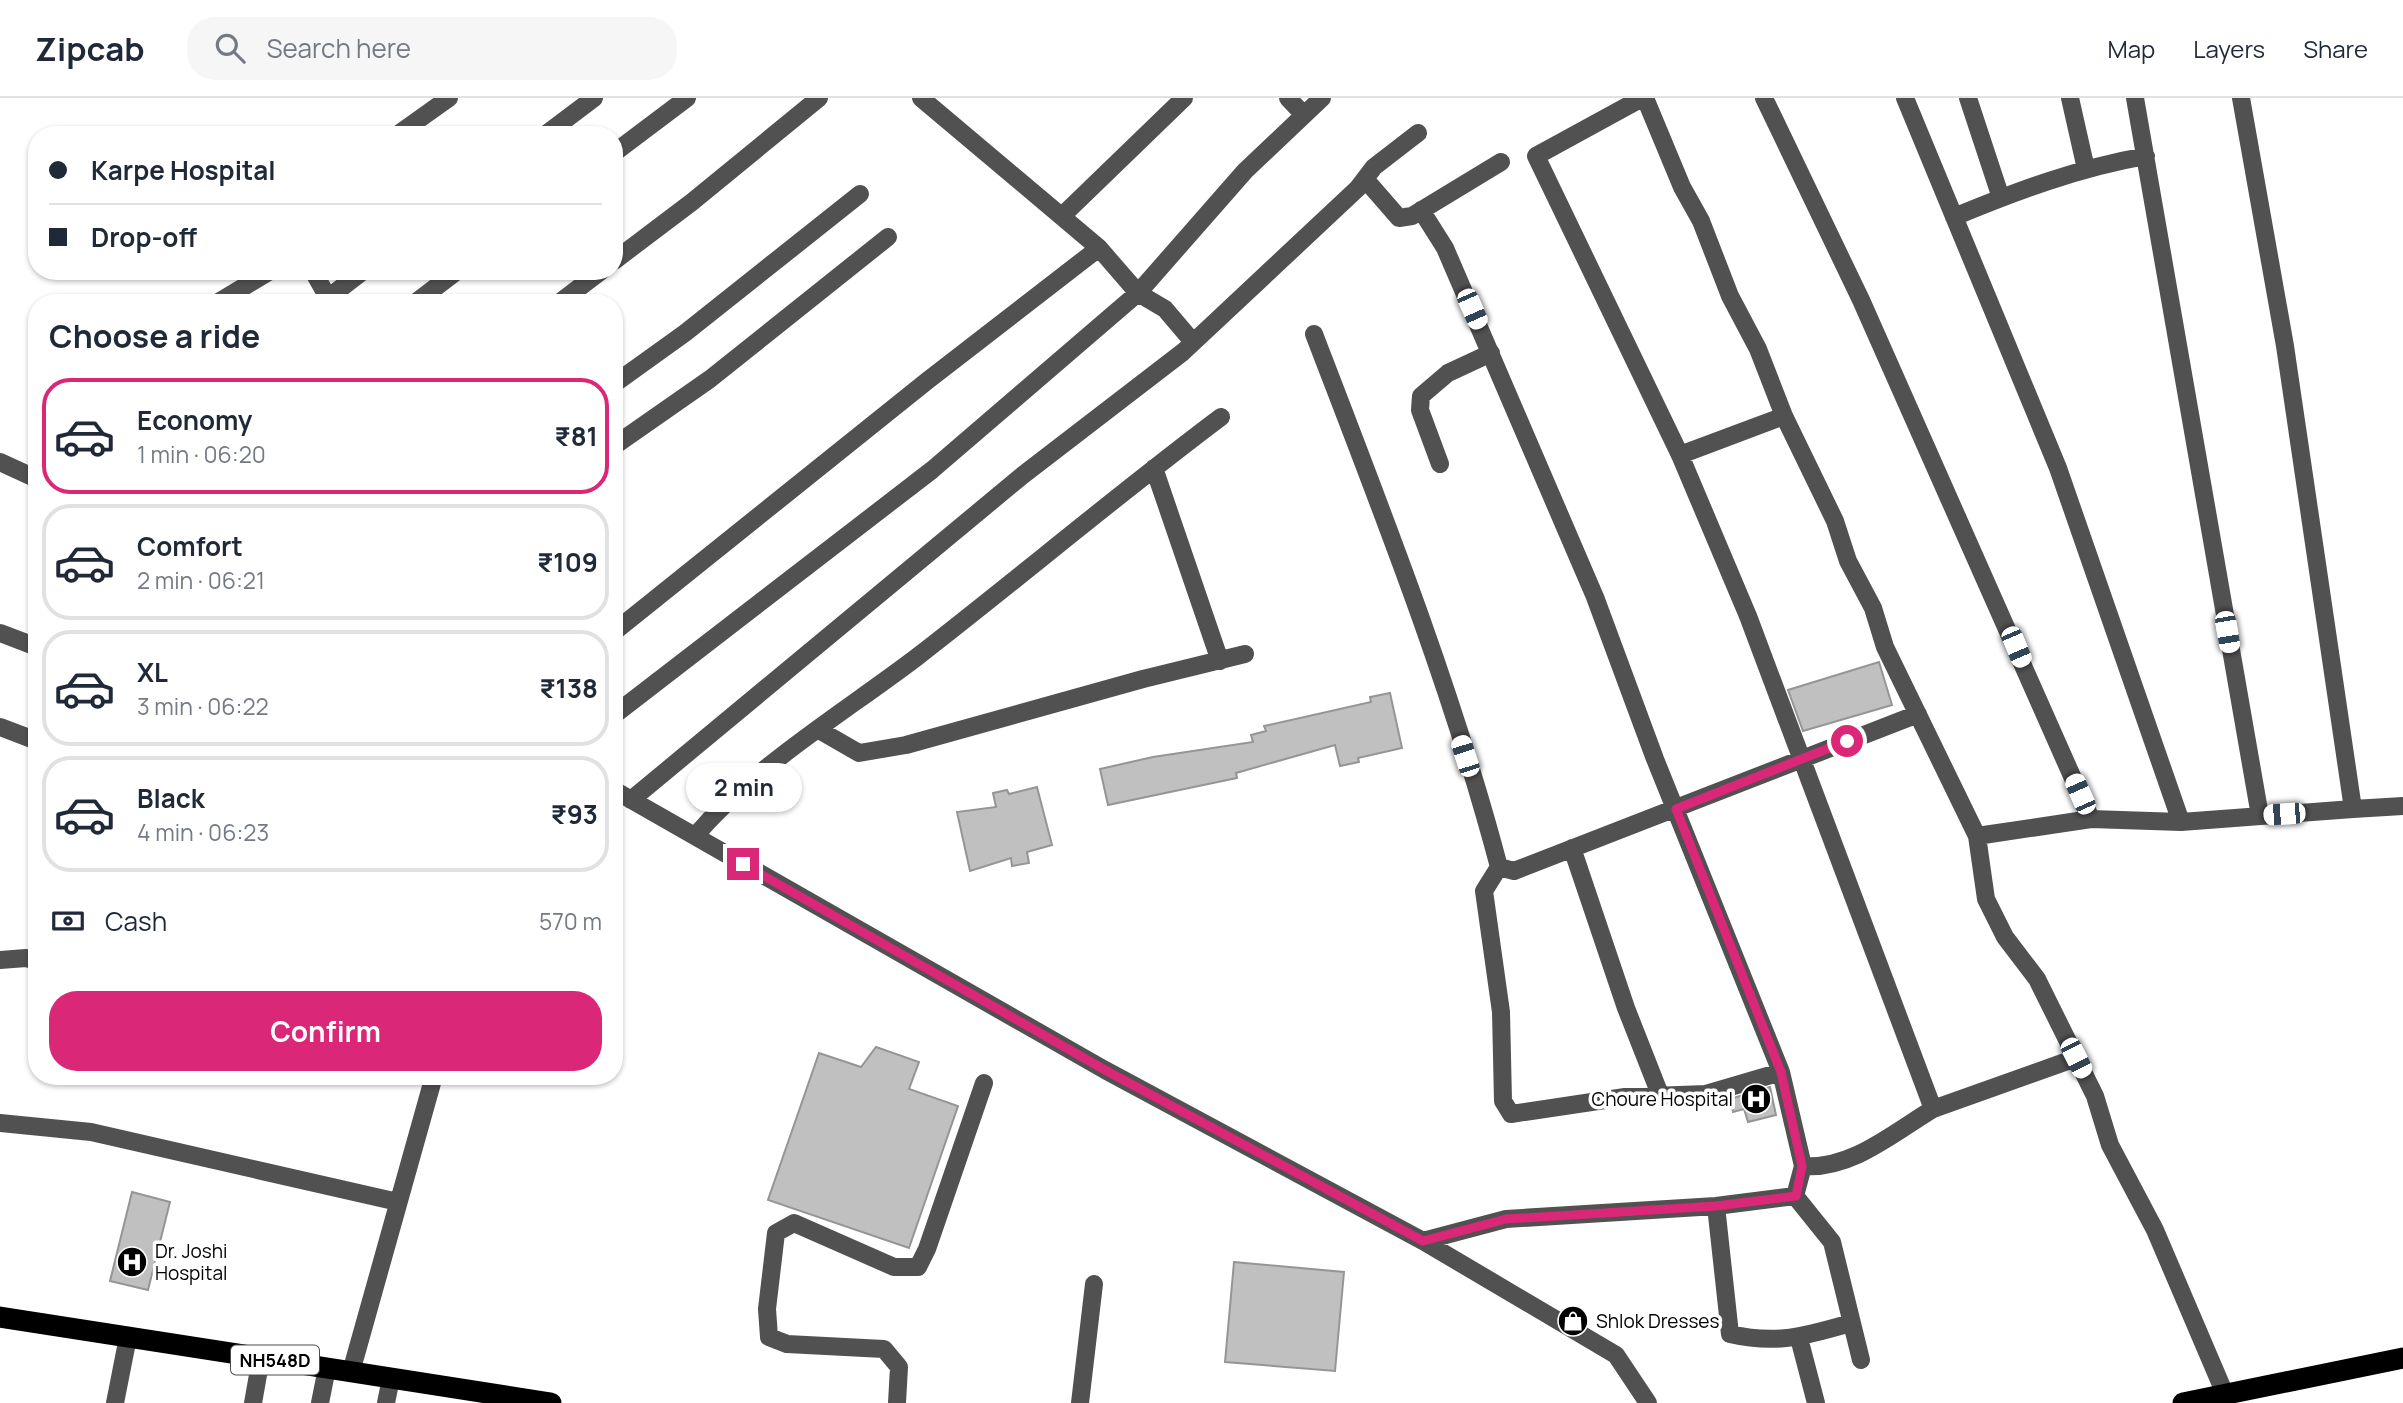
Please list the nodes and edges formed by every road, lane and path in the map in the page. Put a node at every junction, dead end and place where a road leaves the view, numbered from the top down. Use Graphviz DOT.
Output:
graph roads {
  1 [pos="449,98"];
  2 [pos="594,98"];
  3 [pos="688,98"];
  4 [pos="819,98"];
  5 [pos="921,98"];
  6 [pos="1184,98"];
  7 [pos="1288,98"];
  8 [pos="1322,98"];
  9 [pos="1643,98"];
  10 [pos="1764,98"];
  11 [pos="1905,98"];
  12 [pos="1968,98"];
  13 [pos="2070,98"];
  14 [pos="2135,98"];
  15 [pos="2241,98"];
  16 [pos="1304,116"];
  17 [pos="410,126"];
  18 [pos="557,126"];
  19 [pos="1418,133"];
  20 [pos="623,146"];
  21 [pos="2146,156"];
  22 [pos="1501,162"];
  23 [pos="2086,169"];
  24 [pos="1365,179"];
  25 [pos="860,194"];
  26 [pos="2001,198"];
  27 [pos="1421,210"];
  28 [pos="1062,216"];
  29 [pos="1954,217"];
  30 [pos="888,237"];
  31 [pos="1099,248"];
  32 [pos="623,254"];
  33 [pos="255,280"];
  34 [pos="352,280"];
  35 [pos="445,280"];
  36 [pos="589,280"];
  37 [pos="1138,293"];
  38 [pos="233,294"];
  39 [pos="336,294"];
  40 [pos="427,294"];
  41 [pos="571,294"];
  42 [pos="1314,334"];
  43 [pos="1193,342"];
  44 [pos="1491,353"];
  45 [pos="623,377"];
  46 [pos="1784,416"];
  47 [pos="1221,418"];
  48 [pos="623,440"];
  49 [pos="1680,455"];
  50 [pos="0,462"];
  51 [pos="1440,464"];
  52 [pos="1154,468"];
  53 [pos="28,475"];
  54 [pos="623,625"];
  55 [pos="0,633"];
  56 [pos="28,643"];
  57 [pos="1245,654"];
  58 [pos="1220,661"];
  59 [pos="623,708"];
  60 [pos="1918,714"];
  61 [pos="0,727"];
  62 [pos="818,730"];
  63 [pos="28,738"];
  64 [pos="1799,760"];
  65 [pos="623,795"];
  66 [pos="631,800"];
  67 [pos="2403,806"];
  68 [pos="1676,809"];
  69 [pos="2353,809"];
  70 [pos="2260,816"];
  71 [pos="2091,819"];
  72 [pos="2181,822"];
  73 [pos="695,836"];
  74 [pos="1977,836"];
  75 [pos="1572,848"];
  76 [pos="1499,867"];
  77 [pos="28,959"];
  78 [pos="0,960"];
  79 [pos="2076,1058"];
  80 [pos="1781,1072"];
  81 [pos="984,1083"];
  82 [pos="430,1085"];
  83 [pos="1661,1097"];
  84 [pos="1933,1109"];
  85 [pos="0,1123"];
  86 [pos="1802,1166"];
  87 [pos="1795,1196"];
  88 [pos="398,1202"];
  89 [pos="1716,1206"];
  90 [pos="1423,1241"];
  91 [pos="1094,1284"];
  92 [pos="0,1317"];
  93 [pos="1851,1323"];
  94 [pos="128,1337"];
  95 [pos="1799,1338"];
  96 [pos="261,1358"];
  97 [pos="2403,1358"];
  98 [pos="1861,1360"];
  99 [pos="327,1368"];
  100 [pos="351,1372"];
  101 [pos="391,1378"];
  102 [pos="2225,1394"];
  103 [pos="515,1400"];
  104 [pos="115,1403"];
  105 [pos="253,1403"];
  106 [pos="320,1403"];
  107 [pos="386,1403"];
  108 [pos="551,1403"];
  109 [pos="897,1403"];
  110 [pos="1080,1403"];
  111 [pos="1648,1403"];
  112 [pos="1816,1403"];
  113 [pos="2183,1403"];
  1 -- 17 [label="street"];
  2 -- 18 [label="street"];
  3 -- 20 [label="street"];
  4 -- 32 [label="street"];
  5 -- 28 [label="street"];
  6 -- 28 [label="street"];
  7 -- 16 [label="street"];
  8 -- 16 [label="street"];
  9 -- 46 [label="street"];
  9 -- 49 [label="street"];
  10 -- 71 [label="street"];
  11 -- 29 [label="street"];
  12 -- 26 [label="street"];
  13 -- 23 [label="street"];
  14 -- 21 [label="street"];
  15 -- 69 [label="street"];
  16 -- 37 [label="street"];
  19 -- 24 [label="street"];
  21 -- 23 [label="street"];
  21 -- 70 [label="street"];
  22 -- 27 [label="street"];
  23 -- 26 [label="street"];
  24 -- 27 [label="street"];
  24 -- 43 [label="street"];
  25 -- 45 [label="street"];
  26 -- 29 [label="street"];
  27 -- 44 [label="street"];
  28 -- 31 [label="street"];
  29 -- 72 [label="street"];
  30 -- 48 [label="street"];
  31 -- 37 [label="street"];
  31 -- 54 [label="street"];
  33 -- 38 [label="street"];
  34 -- 39 [label="street"];
  35 -- 40 [label="street"];
  36 -- 41 [label="street"];
  37 -- 43 [label="street"];
  37 -- 59 [label="street"];
  42 -- 76 [label="street"];
  43 -- 66 [label="street"];
  44 -- 51 [label="street"];
  44 -- 68 [label="street"];
  46 -- 49 [label="street"];
  46 -- 60 [label="street"];
  47 -- 52 [label="street"];
  49 -- 64 [label="street"];
  50 -- 53 [label="street"];
  52 -- 58 [label="street"];
  52 -- 62 [label="street"];
  55 -- 56 [label="street"];
  57 -- 58 [label="street"];
  58 -- 62 [label="street"];
  60 -- 64 [label="street"];
  60 -- 74 [label="street"];
  61 -- 63 [label="street"];
  62 -- 73 [label="street"];
  64 -- 68 [label="street"];
  64 -- 84 [label="street"];
  65 -- 66 [label="street"];
  66 -- 73 [label="street"];
  67 -- 69 [label="street"];
  68 -- 75 [label="street"];
  68 -- 80 [label="street"];
  69 -- 70 [label="street"];
  70 -- 72 [label="street"];
  71 -- 72 [label="street"];
  71 -- 74 [label="street"];
  73 -- 90 [label="street"];
  74 -- 79 [label="street"];
  75 -- 76 [label="street"];
  75 -- 83 [label="street"];
  76 -- 83 [label="street"];
  77 -- 78 [label="street"];
  79 -- 84 [label="street"];
  79 -- 102 [label="street"];
  80 -- 83 [label="street"];
  80 -- 86 [label="street"];
  81 -- 109 [label="street"];
  82 -- 88 [label="street"];
  84 -- 86 [label="street"];
  85 -- 88 [label="street"];
  86 -- 87 [label="street"];
  87 -- 89 [label="street"];
  87 -- 93 [label="street"];
  88 -- 100 [label="street"];
  89 -- 90 [label="street"];
  89 -- 95 [label="street"];
  90 -- 111 [label="street"];
  91 -- 110 [label="street"];
  92 -- 94 [label="highway, NH548D"];
  93 -- 95 [label="street"];
  93 -- 98 [label="street"];
  94 -- 96 [label="highway, NH548D"];
  94 -- 104 [label="street"];
  95 -- 112 [label="street"];
  96 -- 99 [label="highway, NH548D"];
  96 -- 105 [label="street"];
  97 -- 102 [label="highway"];
  99 -- 100 [label="highway, NH548D"];
  99 -- 106 [label="street"];
  100 -- 101 [label="highway, NH548D"];
  101 -- 103 [label="highway, NH548D"];
  101 -- 107 [label="street"];
  102 -- 113 [label="highway"];
  103 -- 108 [label="highway, NH548D"];
}
